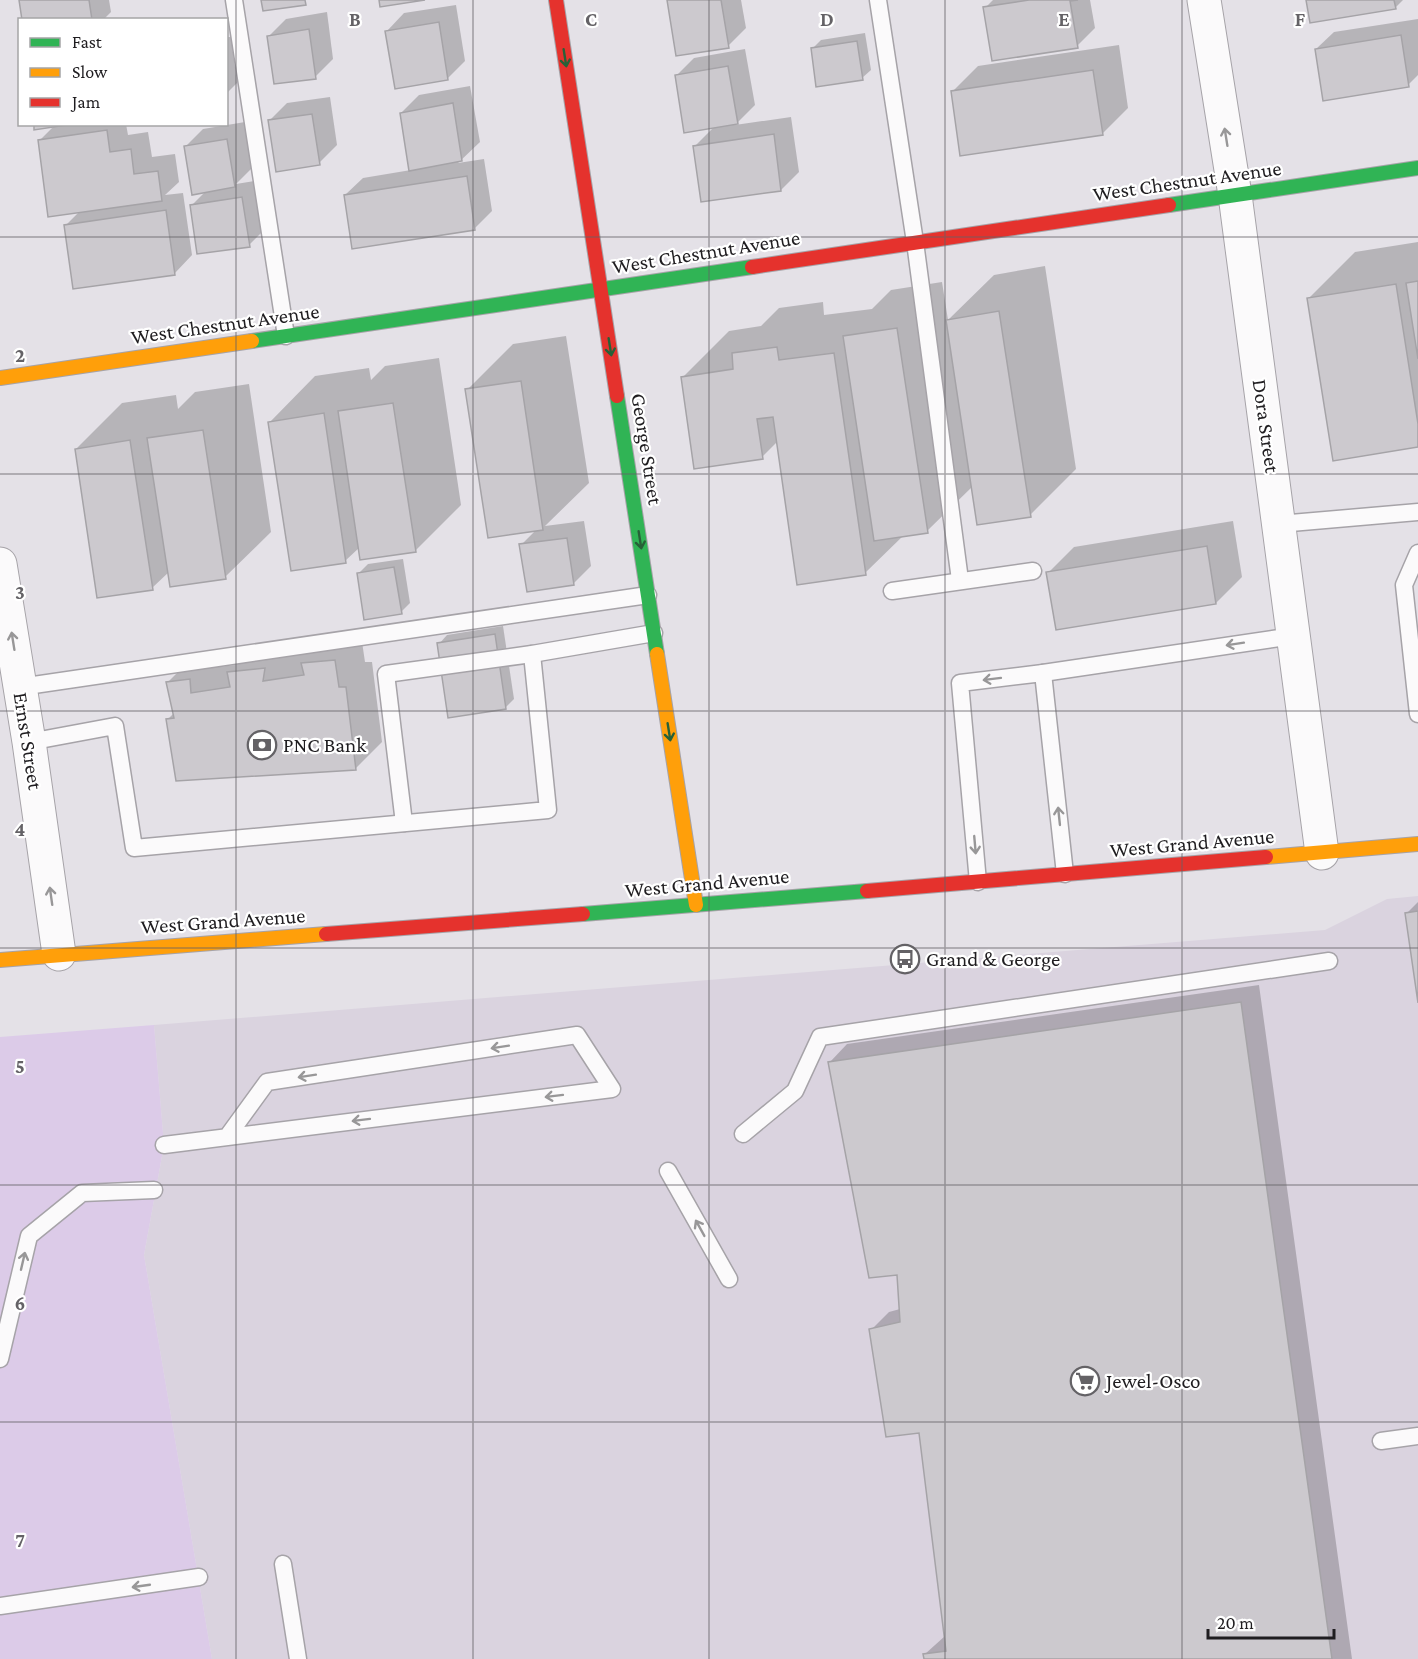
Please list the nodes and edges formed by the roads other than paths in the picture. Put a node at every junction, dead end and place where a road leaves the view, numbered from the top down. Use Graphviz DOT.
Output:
graph roads {
  1 [pos="234,0"];
  2 [pos="556,0"];
  3 [pos="878,0"];
  4 [pos="1204,0"];
  5 [pos="1418,168"];
  6 [pos="1235,195"];
  7 [pos="915,242"];
  8 [pos="601,289"];
  9 [pos="286,336"];
  10 [pos="0,378"];
  11 [pos="1418,512"];
  12 [pos="1279,524"];
  13 [pos="1418,553"];
  14 [pos="0,564"];
  15 [pos="1033,571"];
  16 [pos="960,580"];
  17 [pos="892,591"];
  18 [pos="648,595"];
  19 [pos="654,633"];
  20 [pos="1293,636"];
  21 [pos="532,654"];
  22 [pos="1043,674"];
  23 [pos="20,687"];
  24 [pos="1418,714"];
  25 [pos="29,742"];
  26 [pos="404,823"];
  27 [pos="1418,844"];
  28 [pos="1322,853"];
  29 [pos="1065,874"];
  30 [pos="978,882"];
  31 [pos="696,905"];
  32 [pos="59,954"];
  33 [pos="0,960"];
  34 [pos="1329,961"];
  35 [pos="743,1134"];
  36 [pos="227,1137"];
  37 [pos="164,1145"];
  38 [pos="668,1171"];
  39 [pos="153,1190"];
  40 [pos="729,1279"];
  41 [pos="0,1359"];
  42 [pos="1418,1436"];
  43 [pos="1381,1441"];
  44 [pos="283,1564"];
  45 [pos="199,1577"];
  46 [pos="0,1606"];
  47 [pos="298,1659"];
  1 -- 9 [label="lane"];
  2 -- 8 [label="street, George Street, one-way"];
  3 -- 7 [label="lane"];
  6 -- 4 [label="street, Dora Street, one-way"];
  5 -- 6 [label="street, West Chestnut Avenue"];
  6 -- 7 [label="street, West Chestnut Avenue"];
  6 -- 12 [label="street, Dora Street"];
  7 -- 8 [label="street, West Chestnut Avenue"];
  7 -- 16 [label="lane"];
  8 -- 9 [label="street, West Chestnut Avenue"];
  8 -- 18 [label="street, George Street, one-way"];
  9 -- 10 [label="street, West Chestnut Avenue"];
  11 -- 12 [label="lane"];
  12 -- 20 [label="street, Dora Street"];
  13 -- 24 [label="lane"];
  23 -- 14 [label="street, Ernst Street, one-way"];
  15 -- 16 [label="lane"];
  16 -- 17 [label="lane"];
  18 -- 19 [label="street, George Street"];
  18 -- 23 [label="lane"];
  19 -- 21 [label="lane"];
  19 -- 31 [label="street, George Street, one-way"];
  20 -- 22 [label="lane, one-way"];
  20 -- 28 [label="street, Dora Street"];
  21 -- 26 [label="lane"];
  21 -- 26 [label="lane"];
  29 -- 22 [label="lane, one-way"];
  22 -- 30 [label="lane, one-way"];
  23 -- 25 [label="street, Ernst Street"];
  25 -- 26 [label="lane"];
  32 -- 25 [label="street, Ernst Street, one-way"];
  27 -- 28 [label="street, West Grand Avenue"];
  28 -- 29 [label="street, West Grand Avenue"];
  29 -- 30 [label="street, West Grand Avenue"];
  30 -- 31 [label="street, West Grand Avenue"];
  31 -- 32 [label="street, West Grand Avenue"];
  32 -- 33 [label="street, West Grand Avenue"];
  34 -- 35 [label="lane"];
  36 -- 36 [label="lane"];
  36 -- 37 [label="lane"];
  40 -- 38 [label="lane, one-way"];
  41 -- 39 [label="lane, one-way"];
  42 -- 43 [label="lane"];
  44 -- 47 [label="lane"];
  45 -- 46 [label="lane, one-way"];
}
